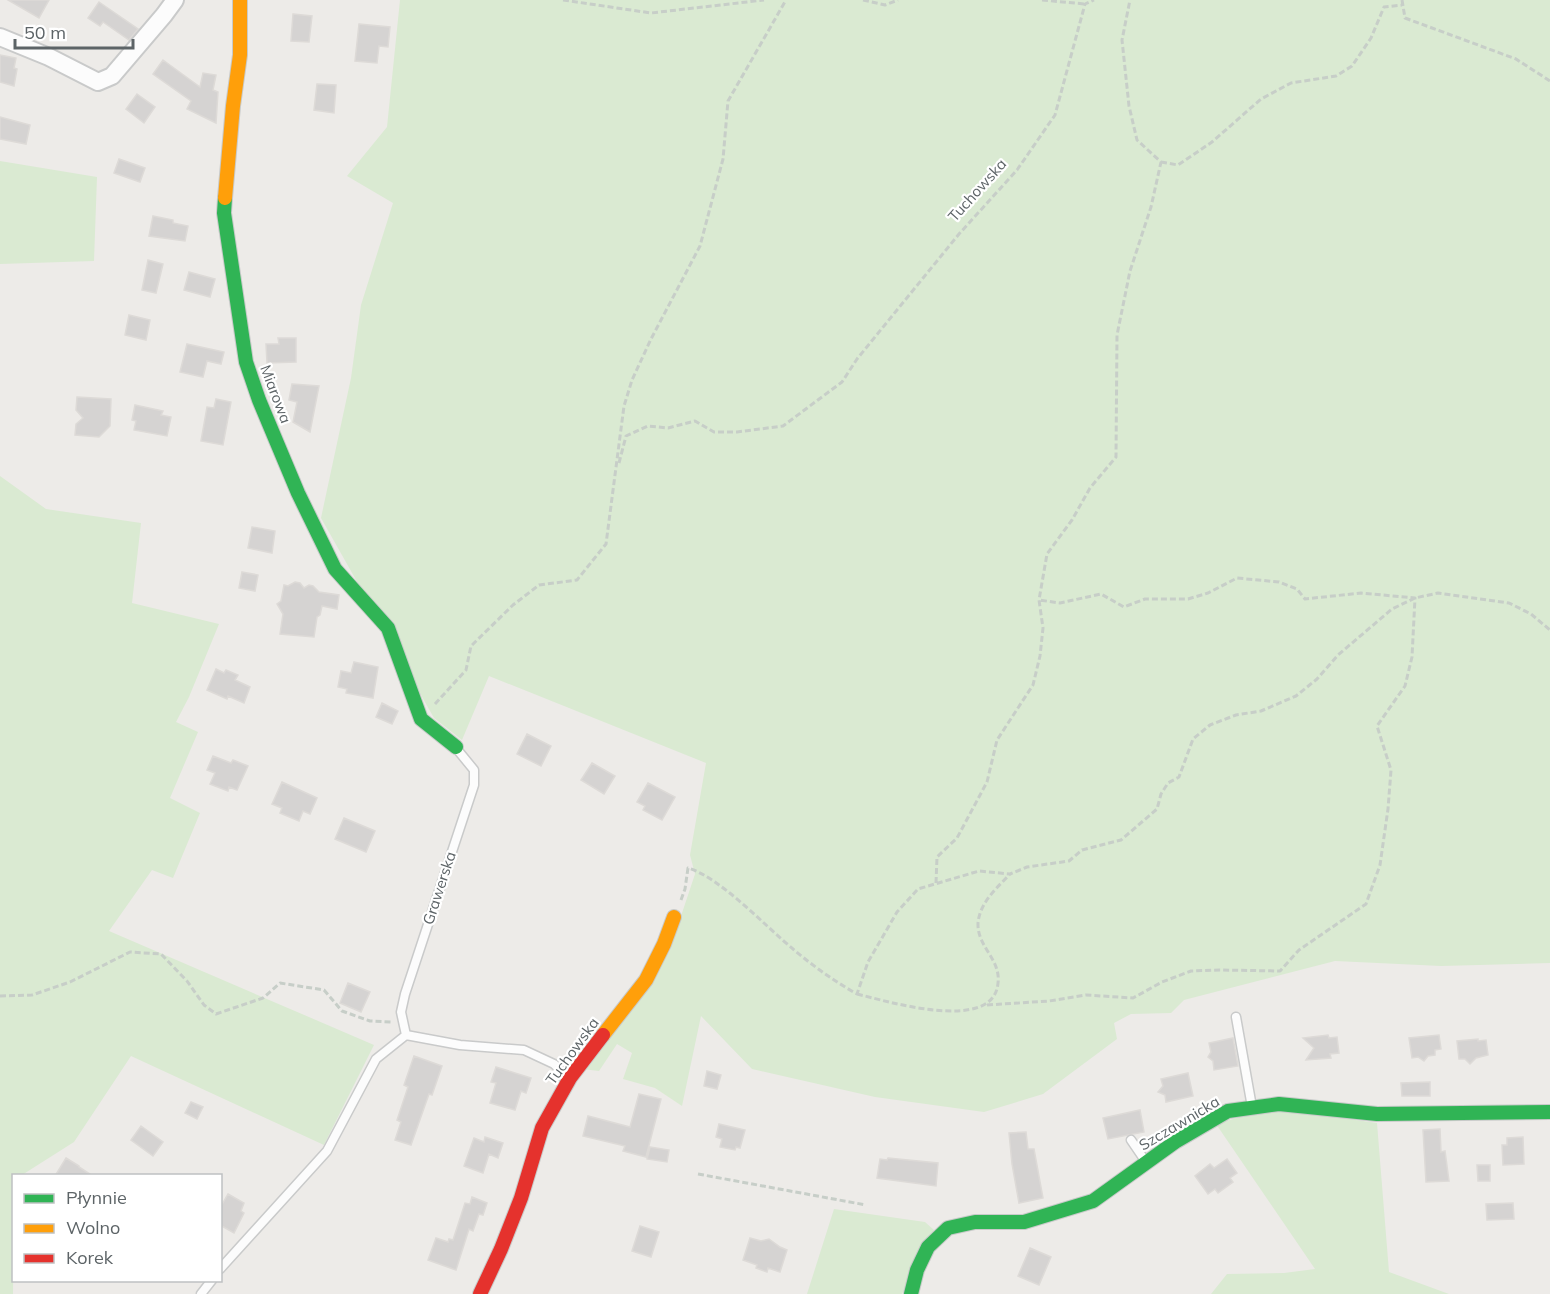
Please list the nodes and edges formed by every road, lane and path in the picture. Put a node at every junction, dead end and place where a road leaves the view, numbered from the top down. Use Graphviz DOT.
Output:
graph roads {
  1 [pos="175,0"];
  2 [pos="240,0"];
  3 [pos="563,0"];
  4 [pos="764,0"];
  5 [pos="786,0"];
  6 [pos="863,0"];
  7 [pos="898,0"];
  8 [pos="1042,0"];
  9 [pos="1094,0"];
  10 [pos="1130,0"];
  11 [pos="1402,2"];
  12 [pos="1084,4"];
  13 [pos="0,38"];
  14 [pos="1550,81"];
  15 [pos="1161,162"];
  16 [pos="615,476"];
  17 [pos="1415,598"];
  18 [pos="1039,600"];
  19 [pos="1550,630"];
  20 [pos="422,719"];
  21 [pos="456,747"];
  22 [pos="1010,874"];
  23 [pos="936,883"];
  24 [pos="674,917"];
  25 [pos="857,994"];
  26 [pos="0,996"];
  27 [pos="987,1005"];
  28 [pos="1236,1017"];
  29 [pos="400,1023"];
  30 [pos="406,1035"];
  31 [pos="570,1078"];
  32 [pos="1252,1107"];
  33 [pos="1550,1112"];
  34 [pos="1131,1140"];
  35 [pos="1147,1162"];
  36 [pos="698,1174"];
  37 [pos="866,1205"];
  38 [pos="222,1267"];
  39 [pos="211,1282"];
  40 [pos="201,1294"];
  41 [pos="480,1294"];
  42 [pos="911,1294"];
  1 -- 13 [label="street"];
  2 -- 20 [label="street, Miarowa"];
  3 -- 4 [label="path"];
  5 -- 16 [label="path"];
  6 -- 7 [label="path"];
  8 -- 12 [label="path"];
  9 -- 12 [label="path"];
  10 -- 15 [label="path"];
  11 -- 14 [label="path"];
  11 -- 15 [label="path"];
  12 -- 16 [label="path, Tuchowska"];
  15 -- 18 [label="path"];
  16 -- 20 [label="path"];
  17 -- 18 [label="path"];
  17 -- 19 [label="path"];
  17 -- 22 [label="path"];
  17 -- 27 [label="path"];
  18 -- 23 [label="path"];
  20 -- 21 [label="street"];
  21 -- 30 [label="lane, Grawerska"];
  22 -- 23 [label="path"];
  22 -- 27 [label="path"];
  23 -- 25 [label="path"];
  24 -- 25 [label="path"];
  24 -- 31 [label="street, Tuchowska"];
  25 -- 27 [label="path"];
  26 -- 29 [label="path"];
  28 -- 32 [label="lane"];
  30 -- 31 [label="lane"];
  30 -- 38 [label="lane"];
  31 -- 41 [label="street, Tuchowska"];
  32 -- 33 [label="street, Szczawnicka"];
  32 -- 35 [label="street, Szczawnicka"];
  34 -- 35 [label="lane"];
  35 -- 42 [label="street, Szczawnicka"];
  36 -- 37 [label="path"];
  39 -- 40 [label="lane"];
}
